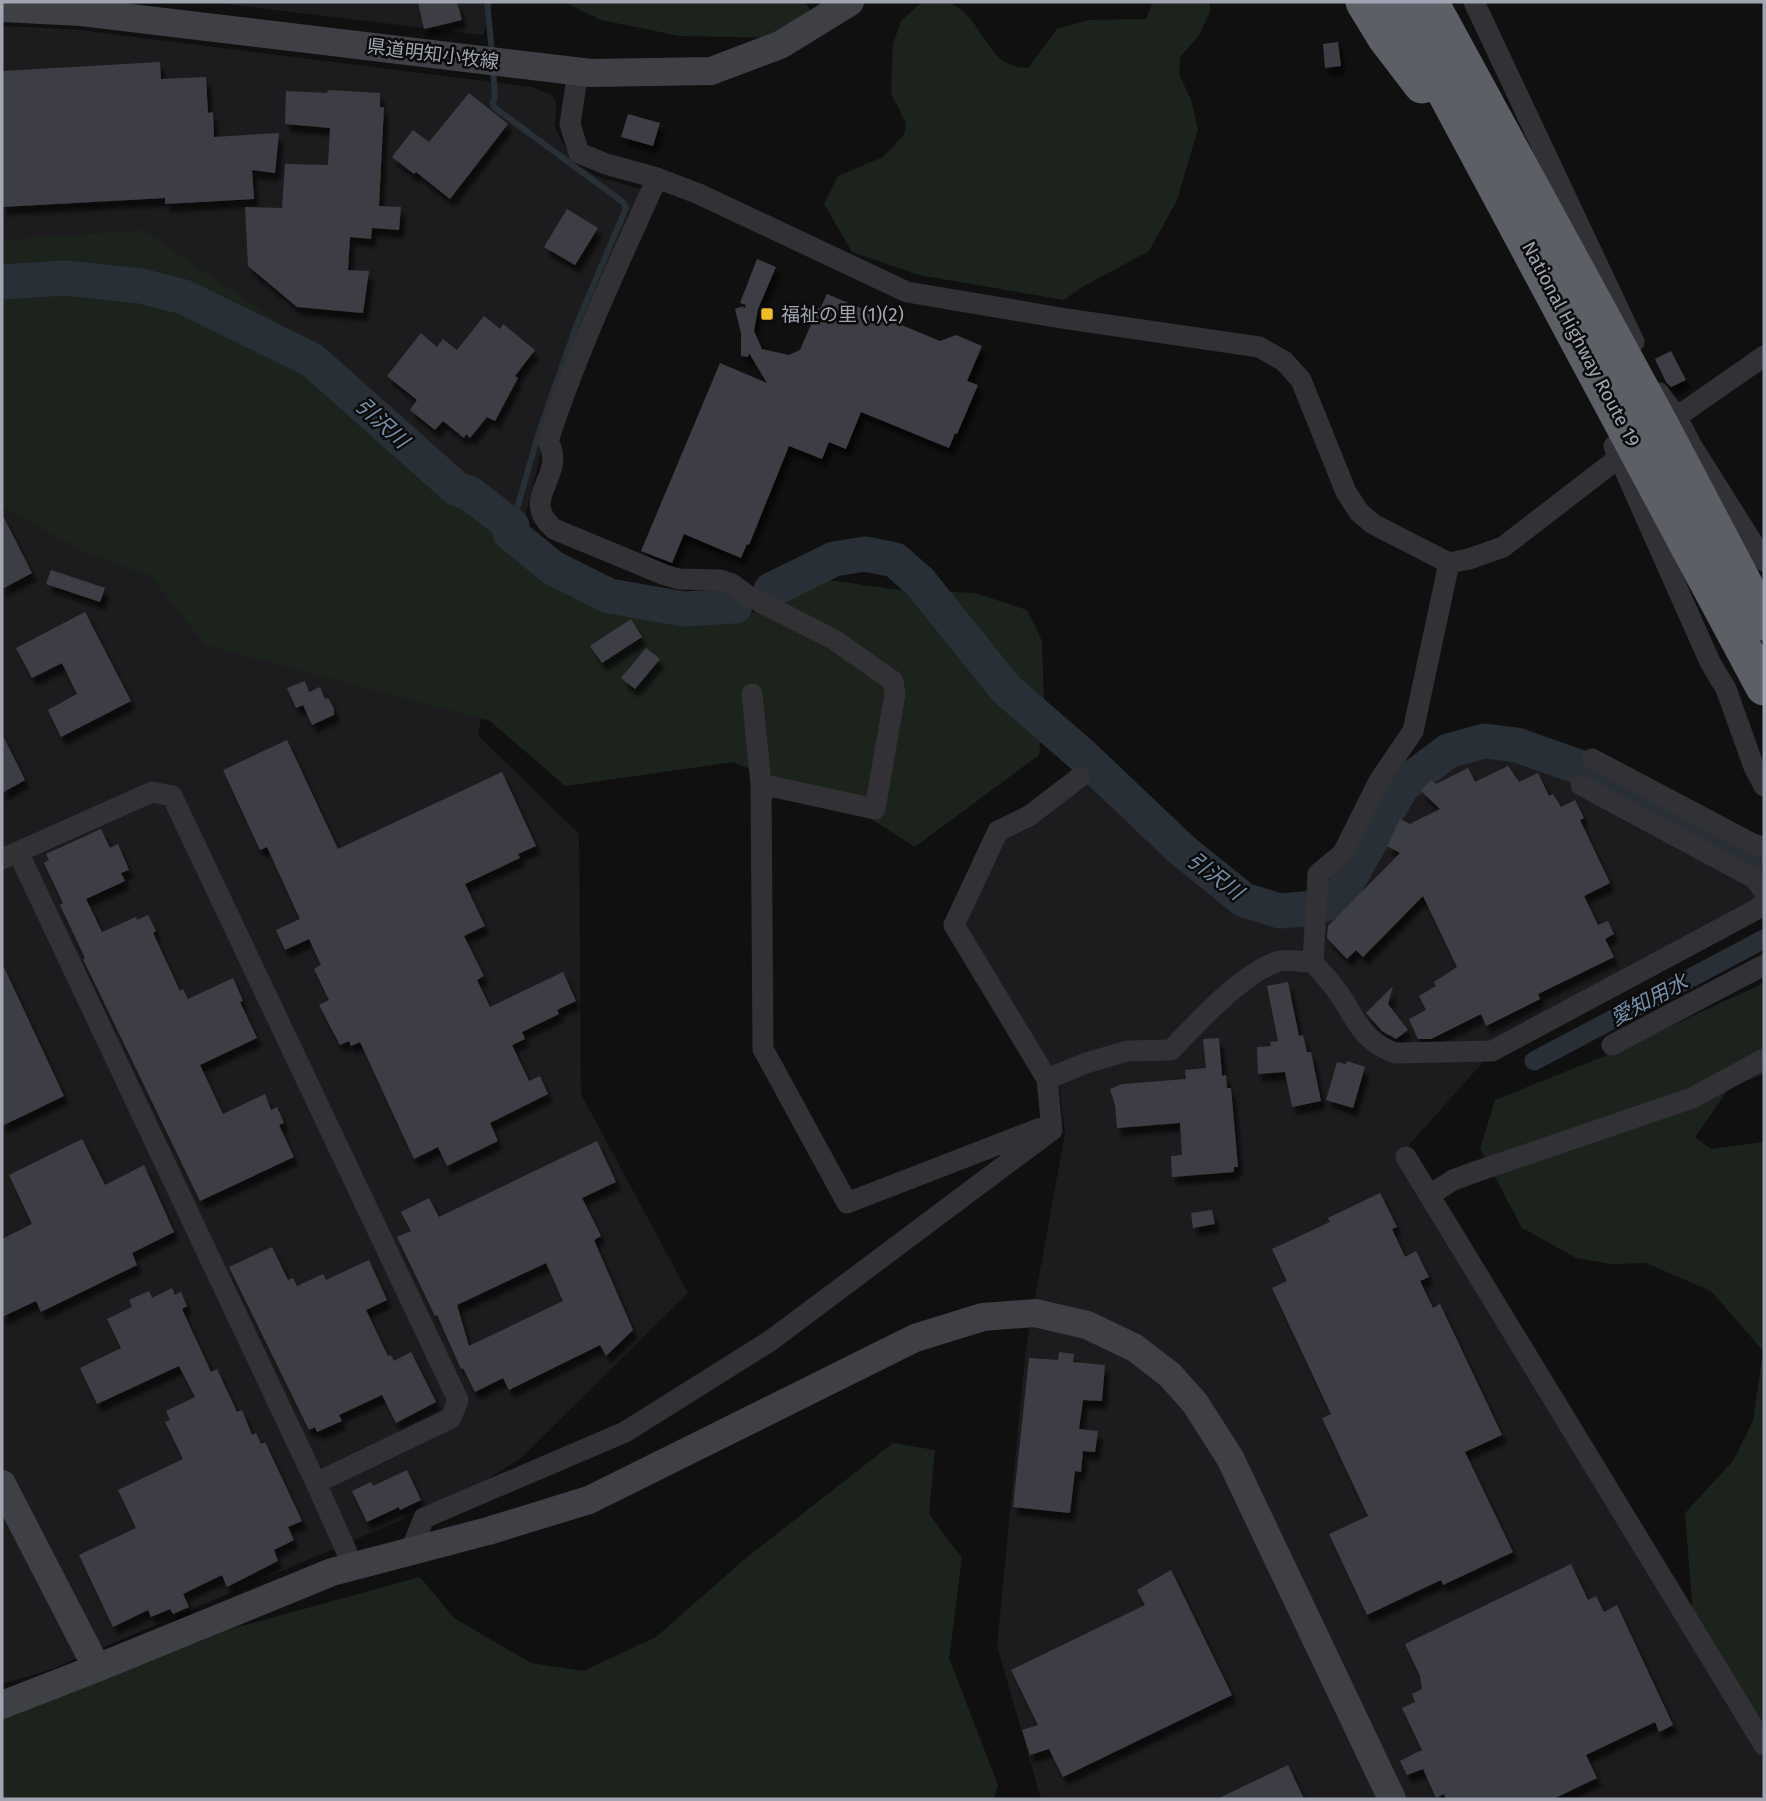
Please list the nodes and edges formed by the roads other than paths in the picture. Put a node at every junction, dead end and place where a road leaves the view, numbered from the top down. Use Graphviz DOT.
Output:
graph roads {
  1 [pos="849,2"];
  2 [pos="1364,2"];
  3 [pos="1397,2"];
  4 [pos="1430,2"];
  5 [pos="1452,2"];
  6 [pos="1474,2"];
  7 [pos="2,8"];
  8 [pos="578,72"];
  9 [pos="1500,161"];
  10 [pos="657,178"];
  11 [pos="1764,356"];
  12 [pos="1648,437"];
  13 [pos="1764,561"];
  14 [pos="1449,563"];
  15 [pos="1764,622"];
  16 [pos="1745,685"];
  17 [pos="752,694"];
  18 [pos="1592,759"];
  19 [pos="1080,777"];
  20 [pos="761,784"];
  21 [pos="1581,785"];
  22 [pos="1764,786"];
  23 [pos="1764,847"];
  24 [pos="10,856"];
  25 [pos="1764,891"];
  26 [pos="1764,901"];
  27 [pos="1312,962"];
  28 [pos="1764,965"];
  29 [pos="1612,1045"];
  30 [pos="1764,1059"];
  31 [pos="1047,1079"];
  32 [pos="1051,1124"];
  33 [pos="1406,1157"];
  34 [pos="1430,1195"];
  35 [pos="316,1483"];
  36 [pos="2,1485"];
  37 [pos="410,1552"];
  38 [pos="353,1566"];
  39 [pos="97,1668"];
  40 [pos="2,1704"];
  41 [pos="1764,1745"];
  42 [pos="1392,1799"];
  1 -- 8 [label="street, 県道明知小牧線"];
  2 -- 9 [label="highway"];
  3 -- 9 [label="highway, National Highway Route 19"];
  4 -- 9 [label="highway, National Highway Route 19"];
  5 -- 9 [label="highway"];
  6 -- 12 [label="street"];
  7 -- 8 [label="street, 県道明知小牧線"];
  8 -- 10 [label="street"];
  9 -- 12 [label="highway, National Highway Route 19"];
  9 -- 12 [label="street"];
  10 -- 14 [label="street"];
  10 -- 20 [label="street"];
  11 -- 12 [label="street"];
  12 -- 13 [label="street"];
  12 -- 14 [label="street"];
  12 -- 15 [label="highway, National Highway Route 19"];
  12 -- 16 [label="highway, National Highway Route 19"];
  14 -- 27 [label="street"];
  16 -- 22 [label="street"];
  17 -- 20 [label="street"];
  18 -- 23 [label="street"];
  19 -- 31 [label="street"];
  20 -- 32 [label="street"];
  21 -- 25 [label="street"];
  24 -- 35 [label="street"];
  24 -- 35 [label="street"];
  26 -- 27 [label="street"];
  27 -- 31 [label="street"];
  28 -- 29 [label="street"];
  30 -- 34 [label="street"];
  31 -- 32 [label="street"];
  32 -- 37 [label="street"];
  33 -- 34 [label="street"];
  34 -- 41 [label="street"];
  35 -- 38 [label="street"];
  36 -- 39 [label="street"];
  37 -- 38 [label="street"];
  37 -- 42 [label="street"];
  38 -- 39 [label="street"];
  39 -- 40 [label="street"];
}
